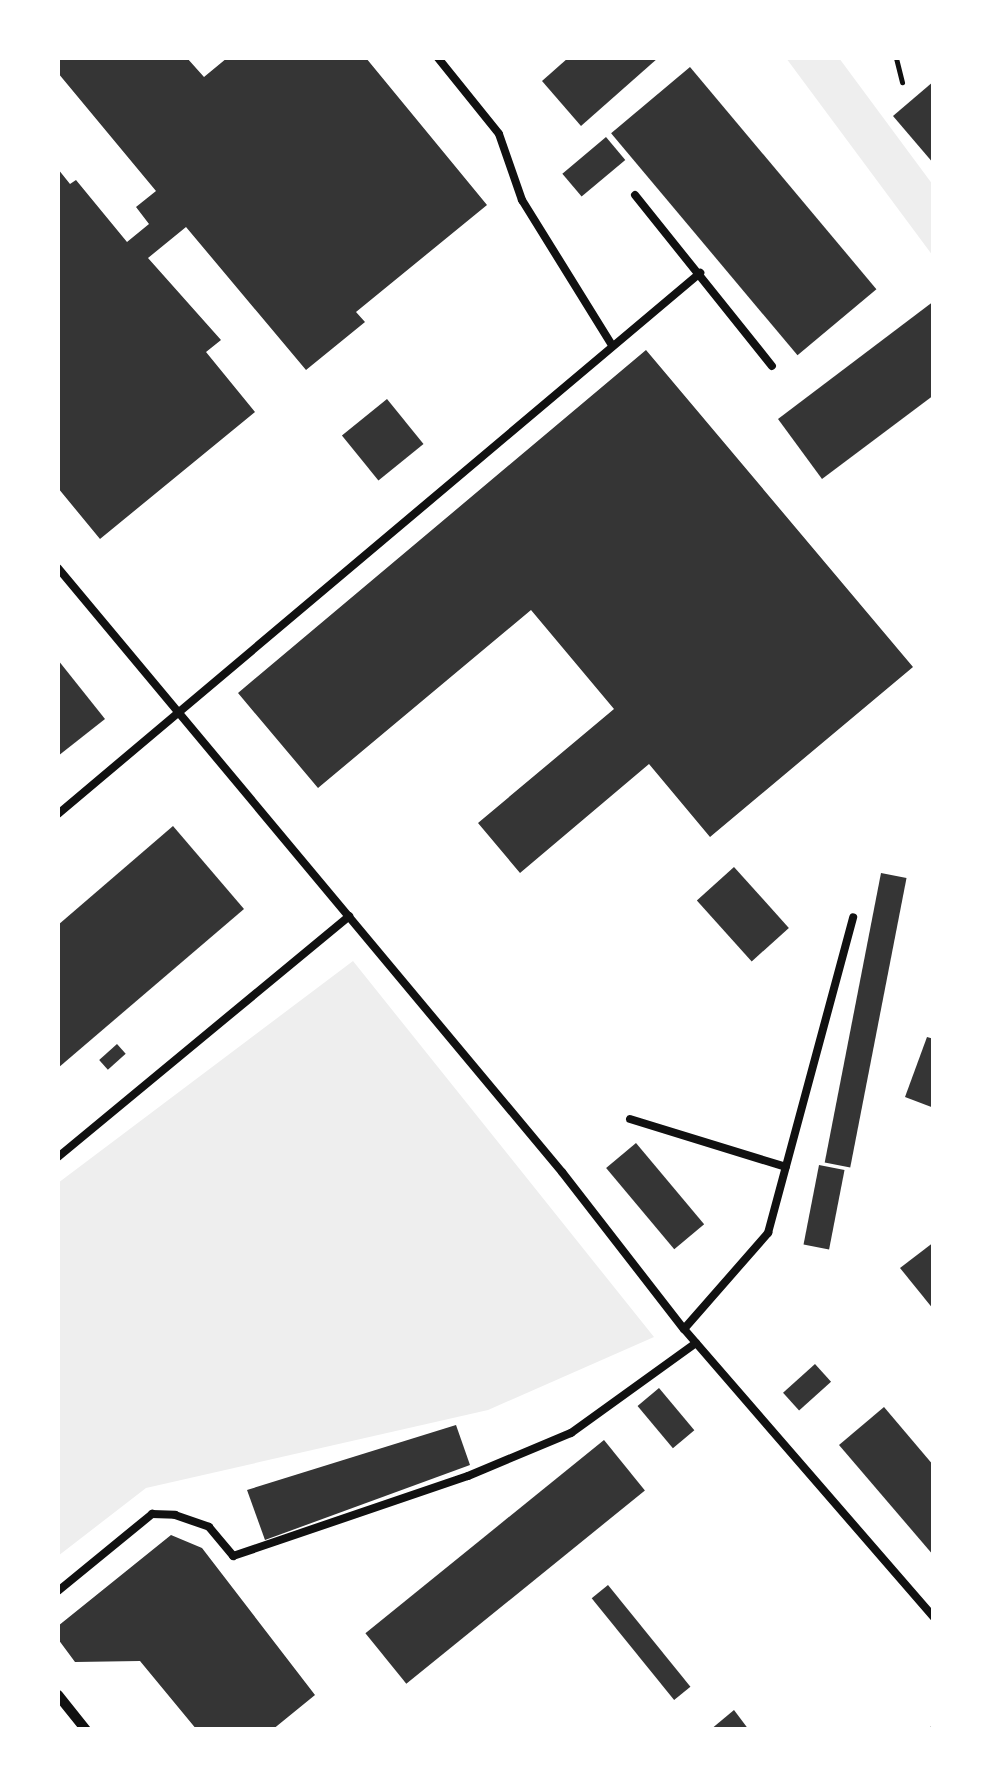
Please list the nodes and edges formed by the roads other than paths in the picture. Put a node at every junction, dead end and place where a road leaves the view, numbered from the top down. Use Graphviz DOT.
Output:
graph roads {
  1 [pos="438,58"];
  2 [pos="635,194"];
  3 [pos="700,273"];
  4 [pos="612,346"];
  5 [pos="772,366"];
  6 [pos="58,568"];
  7 [pos="175,711"];
  8 [pos="58,814"];
  9 [pos="349,916"];
  10 [pos="853,917"];
  11 [pos="630,1119"];
  12 [pos="58,1158"];
  13 [pos="786,1167"];
  14 [pos="684,1329"];
  15 [pos="696,1342"];
  16 [pos="58,1591"];
  17 [pos="934,1618"];
  18 [pos="58,1695"];
  19 [pos="86,1730"];
  1 -- 4 [label="lane"];
  2 -- 3 [label="lane"];
  3 -- 4 [label="lane"];
  3 -- 5 [label="lane"];
  4 -- 7 [label="lane"];
  6 -- 7 [label="lane"];
  7 -- 8 [label="lane"];
  7 -- 9 [label="lane"];
  9 -- 12 [label="lane"];
  9 -- 14 [label="lane"];
  10 -- 13 [label="lane"];
  11 -- 13 [label="lane"];
  13 -- 14 [label="lane"];
  14 -- 15 [label="lane"];
  15 -- 16 [label="lane"];
  15 -- 17 [label="lane"];
  18 -- 19 [label="street"];
}
